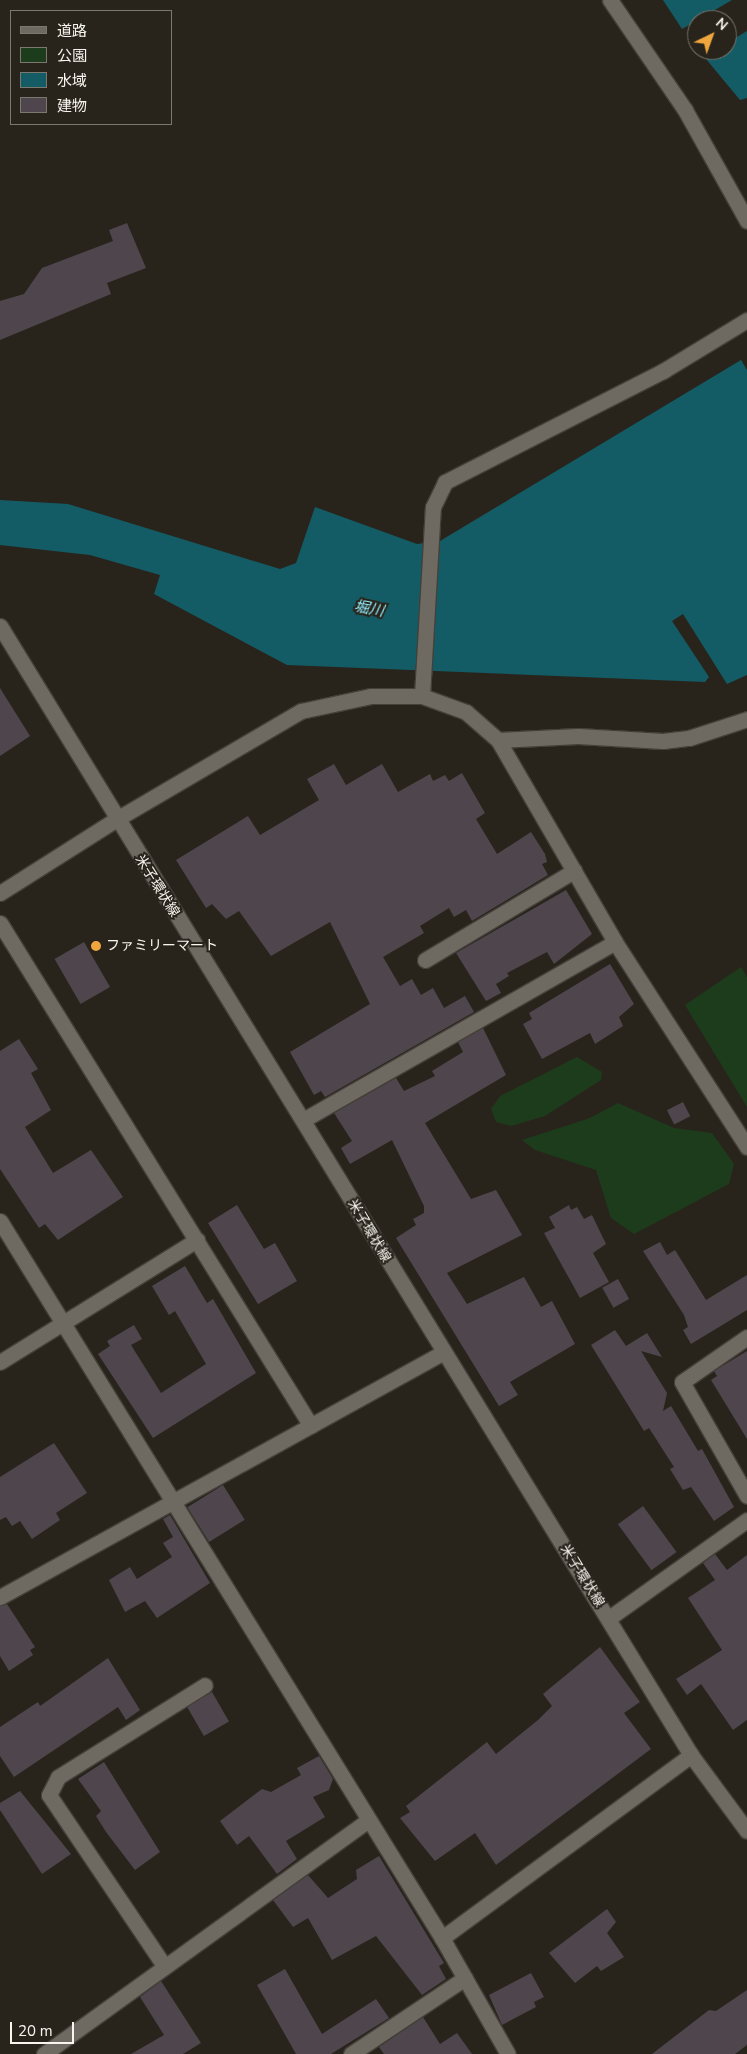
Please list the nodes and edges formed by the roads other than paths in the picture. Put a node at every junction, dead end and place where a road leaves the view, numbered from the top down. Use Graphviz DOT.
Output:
graph roads {
  1 [pos="610,0"];
  2 [pos="747,222"];
  3 [pos="747,320"];
  4 [pos="0,626"];
  5 [pos="422,696"];
  6 [pos="747,719"];
  7 [pos="498,740"];
  8 [pos="115,820"];
  9 [pos="574,872"];
  10 [pos="0,893"];
  11 [pos="0,923"];
  12 [pos="615,942"];
  13 [pos="425,960"];
  14 [pos="303,1120"];
  15 [pos="747,1147"];
  16 [pos="0,1221"];
  17 [pos="197,1240"];
  18 [pos="63,1323"];
  19 [pos="747,1337"];
  20 [pos="442,1353"];
  21 [pos="0,1362"];
  22 [pos="311,1426"];
  23 [pos="747,1496"];
  24 [pos="172,1501"];
  25 [pos="747,1520"];
  26 [pos="0,1597"];
  27 [pos="609,1618"];
  28 [pos="205,1685"];
  29 [pos="691,1755"];
  30 [pos="368,1820"];
  31 [pos="747,1831"];
  32 [pos="442,1938"];
  33 [pos="164,1964"];
  34 [pos="465,1978"];
  35 [pos="44,2054"];
  36 [pos="351,2054"];
  37 [pos="508,2054"];
  1 -- 2 [label="street"];
  3 -- 5 [label="street"];
  4 -- 8 [label="street, 米子環状線"];
  5 -- 7 [label="street"];
  5 -- 8 [label="street"];
  6 -- 7 [label="street"];
  7 -- 9 [label="street"];
  8 -- 10 [label="street"];
  8 -- 14 [label="street, 米子環状線"];
  9 -- 12 [label="street"];
  9 -- 13 [label="street"];
  11 -- 17 [label="street"];
  12 -- 14 [label="street"];
  12 -- 15 [label="street"];
  14 -- 20 [label="street, 米子環状線"];
  16 -- 18 [label="street"];
  17 -- 18 [label="street"];
  17 -- 22 [label="street"];
  18 -- 21 [label="street"];
  18 -- 24 [label="street"];
  19 -- 23 [label="street"];
  20 -- 22 [label="street"];
  20 -- 27 [label="street, 米子環状線"];
  22 -- 24 [label="street"];
  24 -- 26 [label="street"];
  24 -- 30 [label="street"];
  25 -- 27 [label="street"];
  27 -- 29 [label="street, 米子環状線"];
  28 -- 33 [label="street"];
  29 -- 31 [label="street, 米子環状線"];
  29 -- 32 [label="street"];
  30 -- 32 [label="street"];
  30 -- 33 [label="street"];
  32 -- 34 [label="street"];
  33 -- 35 [label="street"];
  34 -- 36 [label="street"];
  34 -- 37 [label="street"];
}
